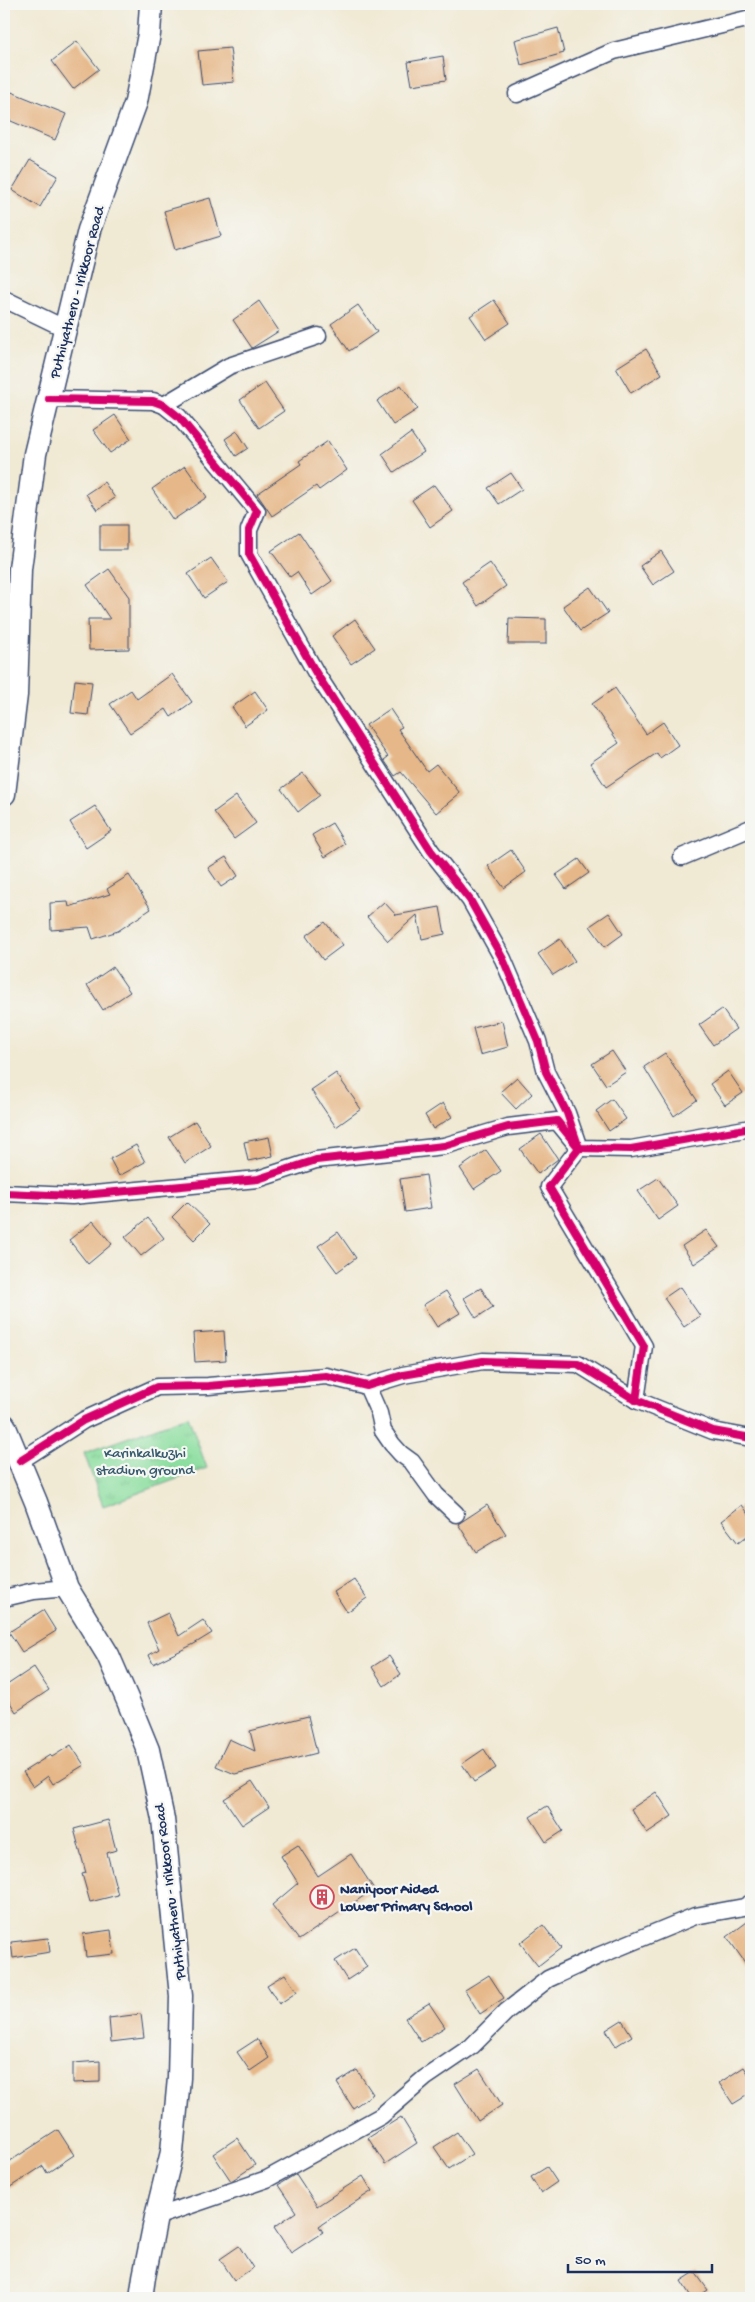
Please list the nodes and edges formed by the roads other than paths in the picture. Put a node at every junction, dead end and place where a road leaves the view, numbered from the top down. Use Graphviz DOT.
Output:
graph roads {
  1 [pos="151,4"];
  2 [pos="751,18"];
  3 [pos="517,94"];
  4 [pos="4,299"];
  5 [pos="66,329"];
  6 [pos="318,336"];
  7 [pos="49,399"];
  8 [pos="164,404"];
  9 [pos="4,794"];
  10 [pos="751,828"];
  11 [pos="682,857"];
  12 [pos="751,1128"];
  13 [pos="579,1148"];
  14 [pos="4,1193"];
  15 [pos="367,1386"];
  16 [pos="636,1400"];
  17 [pos="5,1432"];
  18 [pos="751,1438"];
  19 [pos="20,1461"];
  20 [pos="456,1514"];
  21 [pos="66,1588"];
  22 [pos="4,1598"];
  23 [pos="751,1903"];
  24 [pos="156,2217"];
  25 [pos="141,2298"];
  1 -- 5 [label="main road, Puthiyatheru - Irikkoor Road"];
  2 -- 3 [label="street"];
  4 -- 5 [label="street"];
  5 -- 7 [label="main road, Puthiyatheru - Irikkoor Road"];
  6 -- 8 [label="street"];
  7 -- 8 [label="street"];
  7 -- 9 [label="main road, Puthiyatheru - Irikkoor Road"];
  8 -- 13 [label="street"];
  10 -- 11 [label="street"];
  12 -- 13 [label="street"];
  13 -- 14 [label="street"];
  13 -- 16 [label="street"];
  15 -- 16 [label="street"];
  15 -- 19 [label="street"];
  15 -- 20 [label="street"];
  16 -- 18 [label="street"];
  17 -- 19 [label="main road, Puthiyatheru - Irikkoor Road"];
  19 -- 21 [label="main road, Puthiyatheru - Irikkoor Road"];
  21 -- 22 [label="street"];
  21 -- 24 [label="main road, Puthiyatheru - Irikkoor Road"];
  23 -- 24 [label="street"];
  24 -- 25 [label="main road, Puthiyatheru - Irikkoor Road"];
}
